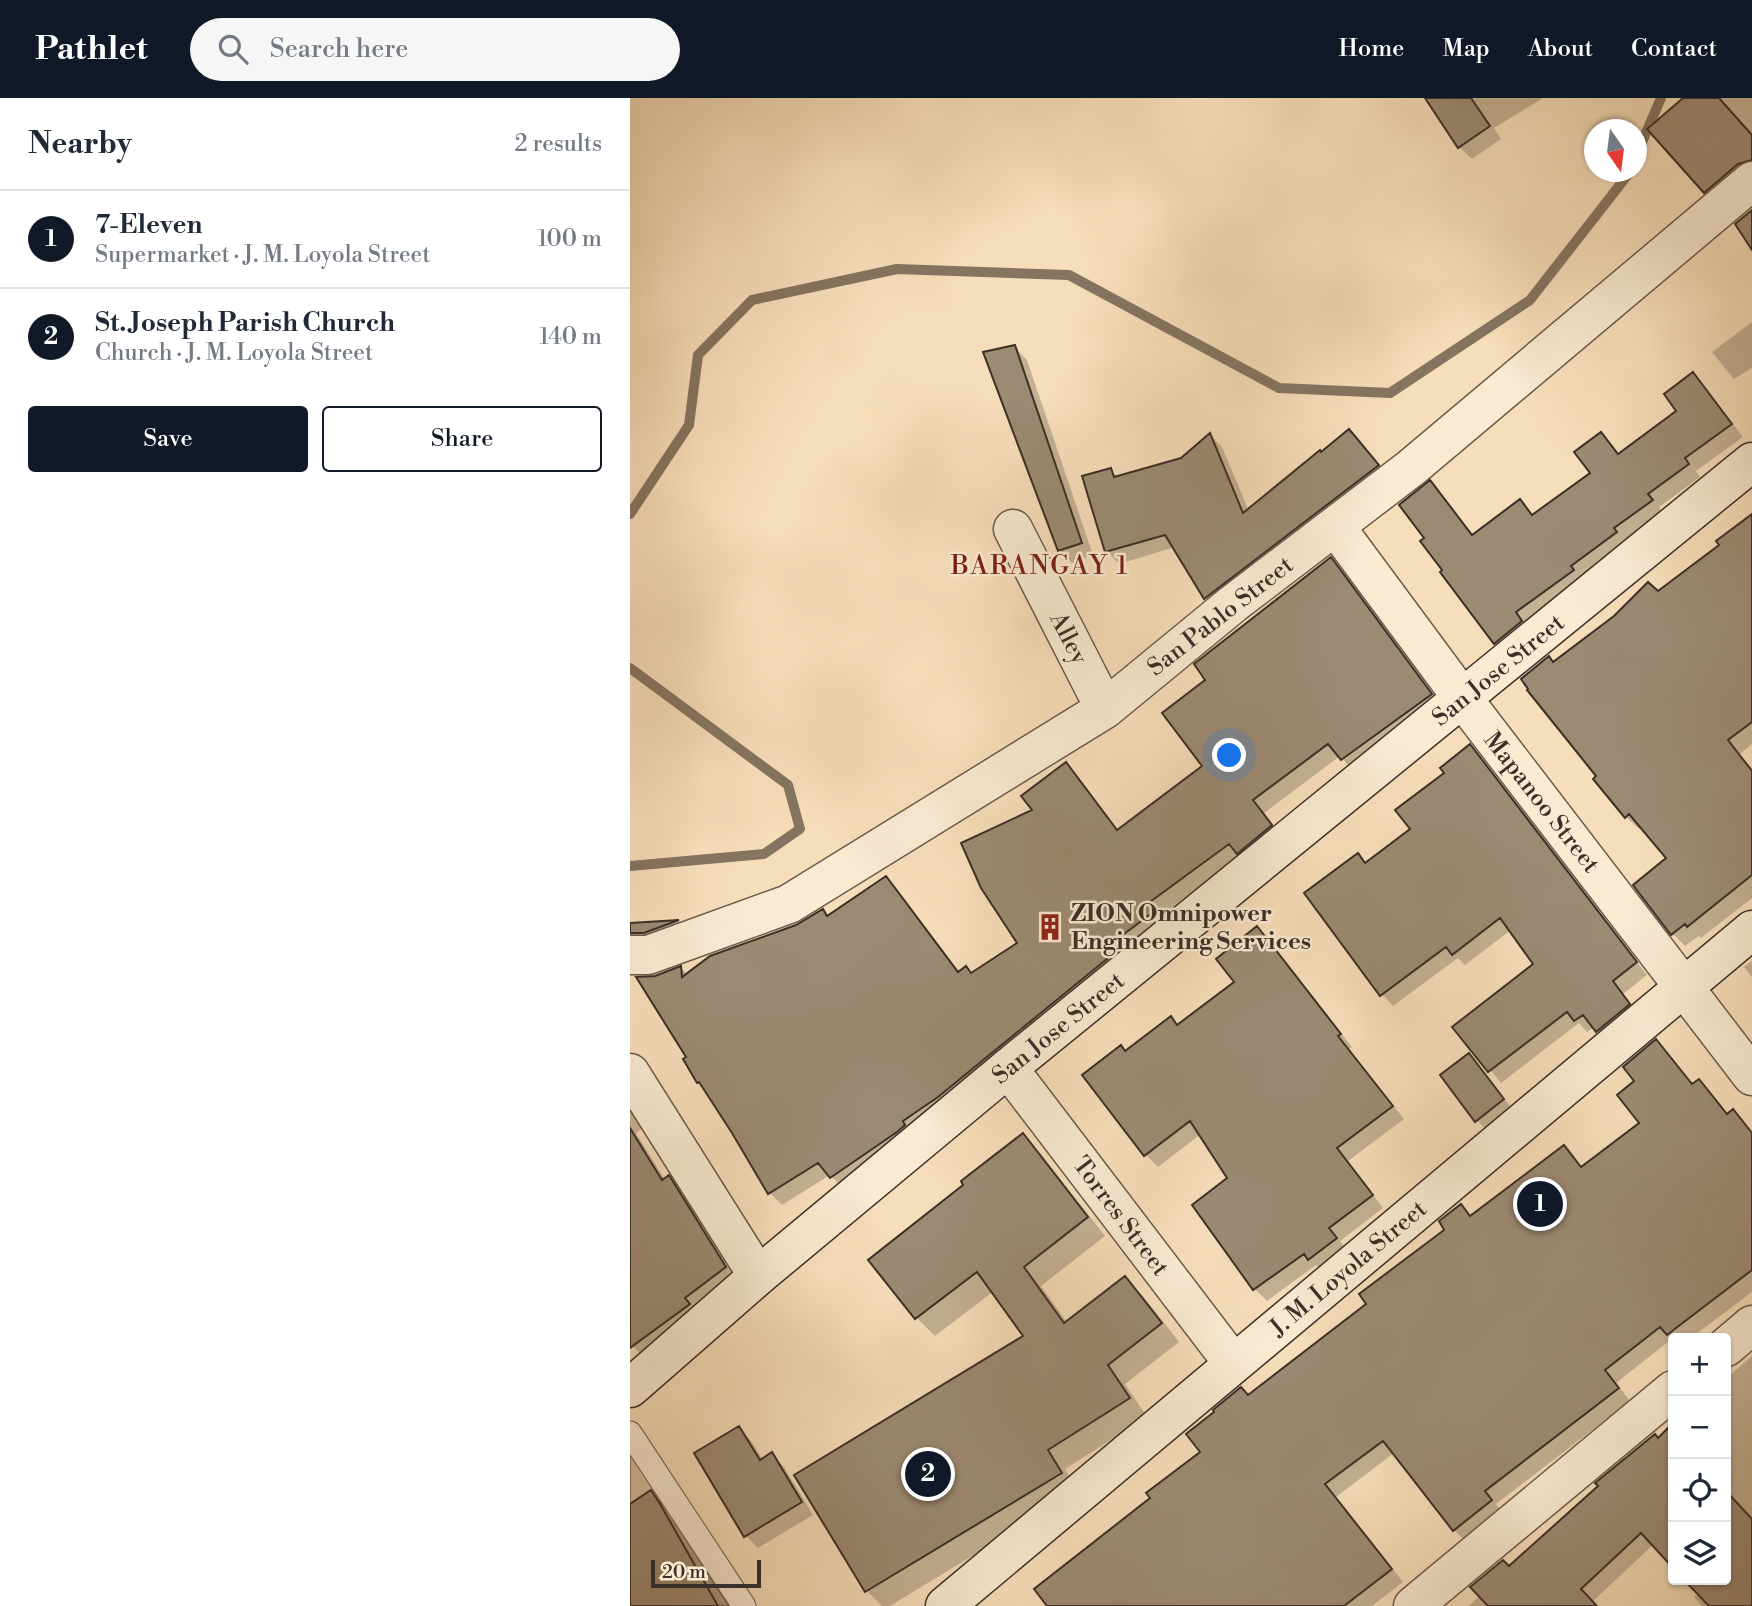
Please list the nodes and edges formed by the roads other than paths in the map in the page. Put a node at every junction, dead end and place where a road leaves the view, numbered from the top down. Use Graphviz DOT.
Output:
graph roads {
  1 [pos="1752,181"];
  2 [pos="1752,462"];
  3 [pos="1335,526"];
  4 [pos="1013,529"];
  5 [pos="1463,699"];
  6 [pos="1105,709"];
  7 [pos="1752,930"];
  8 [pos="630,955"];
  9 [pos="1685,988"];
  10 [pos="1008,1068"];
  11 [pos="630,1073"];
  12 [pos="1752,1076"];
  13 [pos="758,1276"];
  14 [pos="1752,1325"];
  15 [pos="1731,1343"];
  16 [pos="1233,1363"];
  17 [pos="630,1388"];
  18 [pos="1668,1394"];
  19 [pos="630,1433"];
  20 [pos="744,1606"];
  21 [pos="945,1606"];
  22 [pos="1413,1606"];
  1 -- 3 [label="street, San Pablo Street"];
  2 -- 5 [label="street, San Jose Street"];
  3 -- 5 [label="street, Mapanoo Street"];
  3 -- 6 [label="street, San Pablo Street"];
  4 -- 6 [label="street, Alley"];
  5 -- 9 [label="street, Mapanoo Street"];
  5 -- 10 [label="street, San Jose Street"];
  6 -- 8 [label="street, San Pablo Street"];
  7 -- 9 [label="street, J. M. Loyola Street"];
  9 -- 12 [label="street, Mapanoo Street"];
  9 -- 16 [label="street, J. M. Loyola Street"];
  10 -- 13 [label="street, San Jose Street"];
  10 -- 16 [label="street, Torres Street"];
  11 -- 13 [label="street"];
  13 -- 17 [label="street, San Jose Street"];
  14 -- 15 [label="street"];
  16 -- 21 [label="street, J. M. Loyola Street"];
  18 -- 22 [label="street"];
  19 -- 20 [label="lane"];
}
